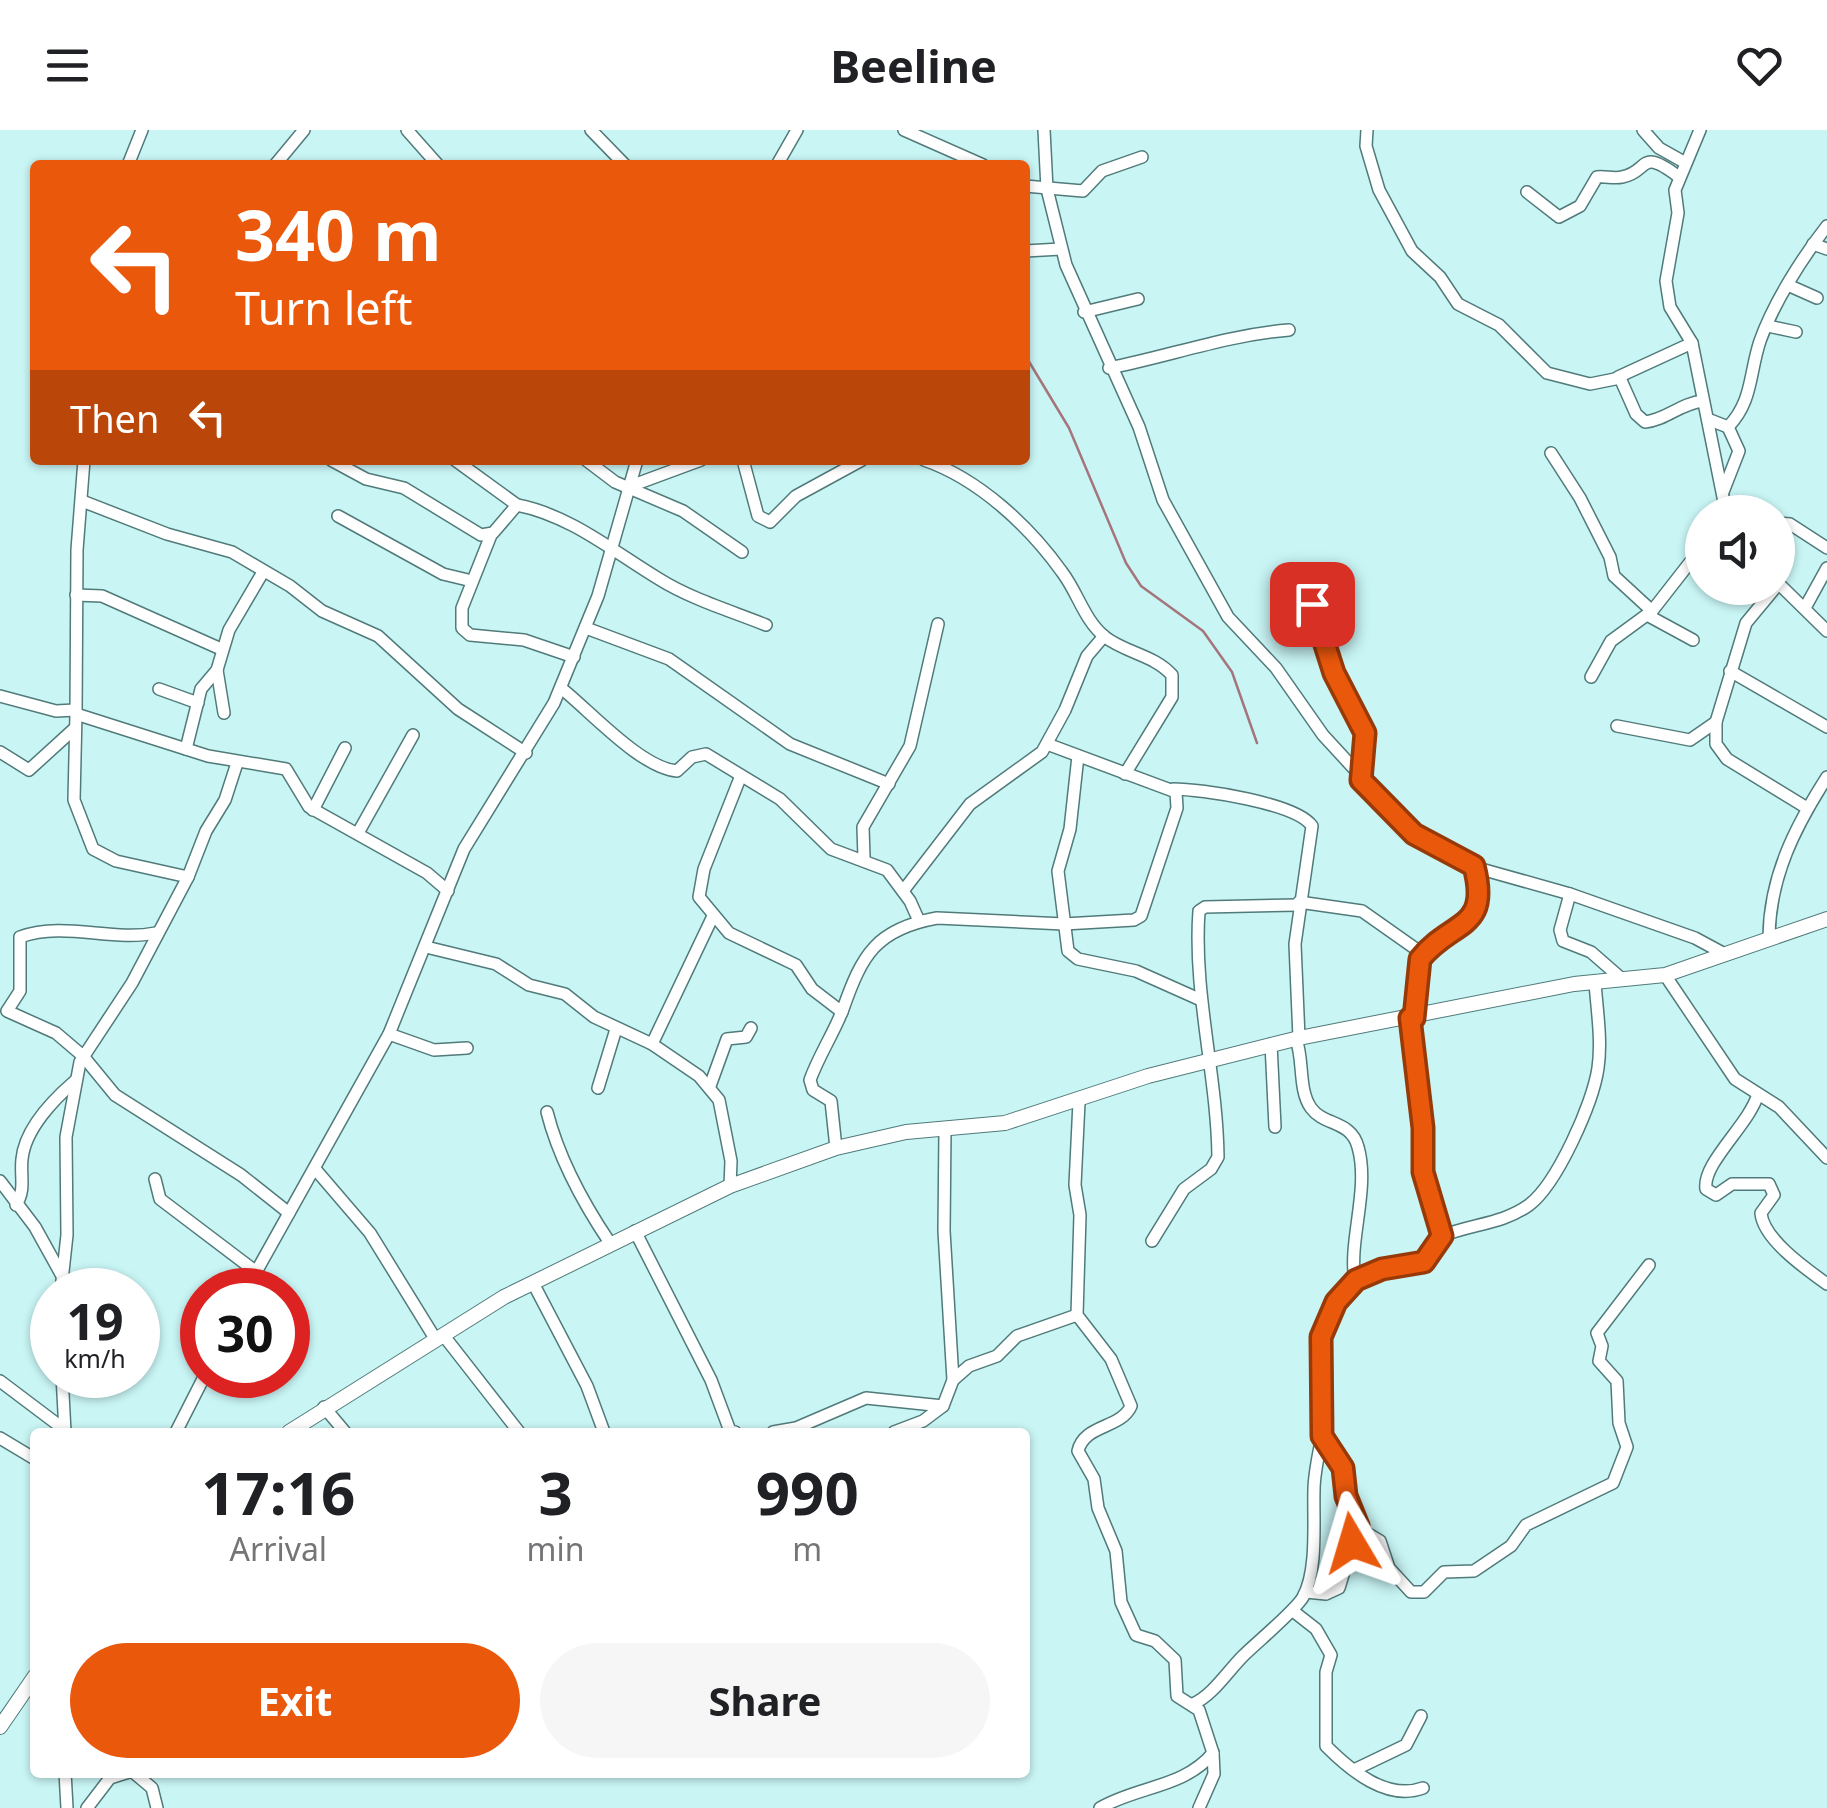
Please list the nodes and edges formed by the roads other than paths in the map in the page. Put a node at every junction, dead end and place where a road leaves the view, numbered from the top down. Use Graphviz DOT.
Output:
graph roads {
  1 [pos="142,130"];
  2 [pos="304,130"];
  3 [pos="407,130"];
  4 [pos="591,130"];
  5 [pos="797,130"];
  6 [pos="904,130"];
  7 [pos="1044,130"];
  8 [pos="1367,130"];
  9 [pos="1643,130"];
  10 [pos="1700,130"];
  11 [pos="1142,157"];
  12 [pos="130,160"];
  13 [pos="279,160"];
  14 [pos="434,160"];
  15 [pos="619,160"];
  16 [pos="781,160"];
  17 [pos="964,160"];
  18 [pos="1684,162"];
  19 [pos="1679,177"];
  20 [pos="1030,187"];
  21 [pos="1047,190"];
  22 [pos="1527,192"];
  23 [pos="1827,226"];
  24 [pos="1813,244"];
  25 [pos="1061,249"];
  26 [pos="1827,250"];
  27 [pos="1030,251"];
  28 [pos="1790,286"];
  29 [pos="1817,298"];
  30 [pos="1138,300"];
  31 [pos="1084,312"];
  32 [pos="1768,326"];
  33 [pos="1289,330"];
  34 [pos="1796,332"];
  35 [pos="1692,343"];
  36 [pos="1109,368"];
  37 [pos="1618,377"];
  38 [pos="1703,400"];
  39 [pos="1710,420"];
  40 [pos="1728,427"];
  41 [pos="1551,453"];
  42 [pos="84,465"];
  43 [pos="340,465"];
  44 [pos="462,465"];
  45 [pos="594,465"];
  46 [pos="635,465"];
  47 [pos="688,465"];
  48 [pos="744,465"];
  49 [pos="853,465"];
  50 [pos="935,465"];
  51 [pos="628,488"];
  52 [pos="1723,494"];
  53 [pos="82,501"];
  54 [pos="517,506"];
  55 [pos="338,516"];
  56 [pos="1795,527"];
  57 [pos="491,535"];
  58 [pos="610,548"];
  59 [pos="1827,548"];
  60 [pos="742,552"];
  61 [pos="1827,568"];
  62 [pos="1685,569"];
  63 [pos="263,572"];
  64 [pos="472,581"];
  65 [pos="1304,583"];
  66 [pos="76,596"];
  67 [pos="1795,598"];
  68 [pos="1760,605"];
  69 [pos="1806,606"];
  70 [pos="1650,613"];
  71 [pos="938,624"];
  72 [pos="766,625"];
  73 [pos="586,628"];
  74 [pos="1827,630"];
  75 [pos="1104,636"];
  76 [pos="1693,640"];
  77 [pos="221,649"];
  78 [pos="574,657"];
  79 [pos="217,670"];
  80 [pos="1730,671"];
  81 [pos="1591,677"];
  82 [pos="561,688"];
  83 [pos="159,689"];
  84 [pos="0,696"];
  85 [pos="198,703"];
  86 [pos="76,712"];
  87 [pos="224,713"];
  88 [pos="1716,722"];
  89 [pos="1617,726"];
  90 [pos="1827,727"];
  91 [pos="74,728"];
  92 [pos="413,735"];
  93 [pos="1047,744"];
  94 [pos="186,748"];
  95 [pos="345,748"];
  96 [pos="0,752"];
  97 [pos="526,752"];
  98 [pos="1078,756"];
  99 [pos="237,763"];
  100 [pos="1125,774"];
  101 [pos="1827,777"];
  102 [pos="740,778"];
  103 [pos="1361,780"];
  104 [pos="889,784"];
  105 [pos="1173,788"];
  106 [pos="1808,808"];
  107 [pos="313,810"];
  108 [pos="358,833"];
  109 [pos="864,858"];
  110 [pos="1474,866"];
  111 [pos="188,877"];
  112 [pos="448,891"];
  113 [pos="903,891"];
  114 [pos="1570,894"];
  115 [pos="1298,904"];
  116 [pos="714,916"];
  117 [pos="1827,918"];
  118 [pos="918,921"];
  119 [pos="1064,924"];
  120 [pos="156,933"];
  121 [pos="1768,936"];
  122 [pos="426,946"];
  123 [pos="1721,952"];
  124 [pos="1423,954"];
  125 [pos="1666,975"];
  126 [pos="1623,980"];
  127 [pos="1595,982"];
  128 [pos="1201,1000"];
  129 [pos="842,1012"];
  130 [pos="1412,1018"];
  131 [pos="751,1028"];
  132 [pos="616,1029"];
  133 [pos="389,1034"];
  134 [pos="1297,1039"];
  135 [pos="652,1044"];
  136 [pos="1272,1044"];
  137 [pos="466,1048"];
  138 [pos="83,1056"];
  139 [pos="1210,1058"];
  140 [pos="75,1080"];
  141 [pos="710,1086"];
  142 [pos="598,1088"];
  143 [pos="1758,1094"];
  144 [pos="1079,1102"];
  145 [pos="548,1112"];
  146 [pos="1275,1127"];
  147 [pos="945,1130"];
  148 [pos="836,1148"];
  149 [pos="1827,1158"];
  150 [pos="316,1170"];
  151 [pos="155,1179"];
  152 [pos="0,1181"];
  153 [pos="730,1186"];
  154 [pos="16,1205"];
  155 [pos="289,1213"];
  156 [pos="635,1231"];
  157 [pos="1442,1236"];
  158 [pos="1152,1241"];
  159 [pos="610,1243"];
  160 [pos="1649,1265"];
  161 [pos="58,1268"];
  162 [pos="62,1268"];
  163 [pos="250,1268"];
  164 [pos="256,1268"];
  165 [pos="1356,1280"];
  166 [pos="533,1282"];
  167 [pos="1827,1284"];
  168 [pos="1077,1315"];
  169 [pos="440,1338"];
  170 [pos="0,1380"];
  171 [pos="954,1380"];
  172 [pos="63,1398"];
  173 [pos="194,1398"];
  174 [pos="944,1406"];
  175 [pos="324,1407"];
  176 [pos="61,1428"];
  177 [pos="65,1428"];
  178 [pos="178,1428"];
  179 [pos="295,1428"];
  180 [pos="342,1428"];
  181 [pos="516,1428"];
  182 [pos="603,1428"];
  183 [pos="729,1428"];
  184 [pos="796,1428"];
  185 [pos="905,1428"];
  186 [pos="1322,1436"];
  187 [pos="0,1438"];
  188 [pos="30,1456"];
  189 [pos="1358,1526"];
  190 [pos="1306,1592"];
  191 [pos="1293,1611"];
  192 [pos="28,1697"];
  193 [pos="1193,1704"];
  194 [pos="5,1706"];
  195 [pos="1421,1716"];
  196 [pos="0,1727"];
  197 [pos="1213,1752"];
  198 [pos="1356,1769"];
  199 [pos="65,1778"];
  200 [pos="110,1778"];
  201 [pos="139,1778"];
  202 [pos="1423,1788"];
  203 [pos="67,1808"];
  204 [pos="87,1808"];
  205 [pos="157,1808"];
  206 [pos="1100,1808"];
  207 [pos="1199,1808"];
  1 -- 12 [label="street"];
  2 -- 13 [label="street"];
  3 -- 14 [label="street"];
  4 -- 15 [label="street"];
  5 -- 16 [label="street"];
  6 -- 17 [label="street"];
  7 -- 21 [label="street"];
  8 -- 37 [label="street"];
  9 -- 18 [label="street"];
  10 -- 18 [label="street"];
  11 -- 21 [label="street"];
  18 -- 19 [label="street"];
  19 -- 22 [label="street"];
  19 -- 35 [label="street"];
  20 -- 21 [label="street"];
  21 -- 25 [label="street"];
  23 -- 24 [label="street"];
  24 -- 26 [label="street"];
  24 -- 28 [label="street"];
  25 -- 27 [label="street"];
  25 -- 31 [label="street"];
  28 -- 29 [label="street"];
  28 -- 32 [label="street"];
  30 -- 31 [label="street"];
  31 -- 36 [label="street"];
  32 -- 34 [label="street"];
  32 -- 40 [label="street"];
  33 -- 36 [label="street"];
  35 -- 37 [label="street"];
  35 -- 38 [label="street"];
  36 -- 103 [label="street"];
  37 -- 38 [label="street"];
  38 -- 39 [label="street"];
  39 -- 40 [label="street"];
  39 -- 52 [label="street"];
  40 -- 52 [label="street"];
  41 -- 70 [label="street"];
  42 -- 53 [label="street"];
  43 -- 57 [label="street"];
  44 -- 54 [label="street"];
  45 -- 51 [label="street"];
  46 -- 51 [label="street"];
  47 -- 51 [label="street"];
  48 -- 49 [label="street"];
  50 -- 75 [label="street"];
  51 -- 58 [label="street"];
  51 -- 60 [label="street"];
  53 -- 63 [label="street"];
  53 -- 66 [label="street"];
  54 -- 57 [label="street"];
  54 -- 58 [label="street"];
  55 -- 64 [label="street"];
  56 -- 59 [label="street"];
  57 -- 64 [label="street"];
  58 -- 72 [label="street"];
  58 -- 73 [label="street"];
  61 -- 69 [label="street"];
  62 -- 70 [label="street"];
  63 -- 77 [label="street"];
  63 -- 97 [label="street"];
  64 -- 78 [label="street"];
  65 -- 103 [label="street"];
  66 -- 77 [label="street"];
  66 -- 86 [label="street"];
  67 -- 69 [label="street"];
  68 -- 80 [label="street"];
  69 -- 74 [label="street"];
  70 -- 76 [label="street"];
  70 -- 81 [label="street"];
  71 -- 104 [label="street"];
  73 -- 78 [label="street"];
  73 -- 104 [label="street"];
  75 -- 93 [label="street"];
  75 -- 100 [label="street"];
  77 -- 79 [label="street"];
  78 -- 82 [label="street"];
  79 -- 85 [label="street"];
  79 -- 87 [label="street"];
  80 -- 88 [label="street"];
  80 -- 90 [label="street"];
  82 -- 97 [label="street"];
  82 -- 102 [label="street"];
  83 -- 85 [label="street"];
  84 -- 86 [label="street"];
  85 -- 94 [label="street"];
  86 -- 91 [label="street"];
  86 -- 94 [label="street"];
  88 -- 89 [label="street"];
  88 -- 106 [label="street"];
  91 -- 96 [label="street"];
  91 -- 111 [label="street"];
  92 -- 108 [label="street"];
  93 -- 98 [label="street"];
  93 -- 113 [label="street"];
  94 -- 99 [label="street"];
  95 -- 107 [label="street"];
  97 -- 112 [label="street"];
  98 -- 100 [label="street"];
  98 -- 119 [label="street"];
  99 -- 107 [label="street"];
  99 -- 111 [label="street"];
  100 -- 105 [label="street"];
  101 -- 106 [label="street"];
  102 -- 109 [label="street"];
  102 -- 116 [label="street"];
  103 -- 110 [label="street"];
  104 -- 109 [label="street"];
  105 -- 115 [label="street"];
  105 -- 119 [label="street"];
  106 -- 121 [label="street"];
  107 -- 108 [label="street"];
  108 -- 112 [label="street"];
  109 -- 113 [label="street"];
  110 -- 114 [label="street"];
  110 -- 124 [label="street"];
  111 -- 120 [label="street"];
  112 -- 122 [label="street"];
  113 -- 118 [label="street"];
  114 -- 123 [label="street"];
  114 -- 126 [label="street"];
  115 -- 124 [label="street"];
  115 -- 128 [label="street"];
  115 -- 134 [label="street"];
  116 -- 129 [label="street"];
  116 -- 135 [label="street"];
  117 -- 121 [label="main road"];
  118 -- 119 [label="street"];
  118 -- 129 [label="street"];
  119 -- 128 [label="street"];
  120 -- 138 [label="street"];
  120 -- 138 [label="street"];
  121 -- 123 [label="main road"];
  122 -- 132 [label="street"];
  122 -- 133 [label="street"];
  123 -- 125 [label="main road"];
  124 -- 130 [label="street"];
  125 -- 126 [label="main road"];
  125 -- 143 [label="street"];
  126 -- 127 [label="main road"];
  127 -- 130 [label="main road"];
  127 -- 157 [label="street"];
  128 -- 139 [label="street"];
  129 -- 148 [label="street"];
  130 -- 134 [label="main road"];
  130 -- 157 [label="street"];
  131 -- 141 [label="street"];
  132 -- 135 [label="street"];
  132 -- 142 [label="street"];
  133 -- 137 [label="street"];
  133 -- 150 [label="street"];
  134 -- 136 [label="main road"];
  134 -- 165 [label="street"];
  135 -- 141 [label="street"];
  136 -- 139 [label="main road"];
  136 -- 146 [label="street"];
  138 -- 140 [label="street"];
  138 -- 155 [label="street"];
  139 -- 144 [label="main road"];
  139 -- 158 [label="street"];
  140 -- 154 [label="street"];
  140 -- 162 [label="street"];
  141 -- 153 [label="street"];
  143 -- 149 [label="street"];
  143 -- 167 [label="street"];
  144 -- 147 [label="main road"];
  144 -- 168 [label="street"];
  145 -- 159 [label="street"];
  147 -- 148 [label="main road"];
  147 -- 171 [label="street"];
  148 -- 153 [label="main road"];
  150 -- 155 [label="street"];
  150 -- 169 [label="street"];
  151 -- 163 [label="street"];
  152 -- 154 [label="street"];
  153 -- 156 [label="main road"];
  154 -- 161 [label="street"];
  155 -- 164 [label="street"];
  156 -- 159 [label="main road"];
  156 -- 183 [label="street"];
  157 -- 165 [label="street"];
  159 -- 166 [label="main road"];
  160 -- 189 [label="street"];
  165 -- 186 [label="street"];
  166 -- 169 [label="main road"];
  166 -- 182 [label="street"];
  168 -- 171 [label="street"];
  168 -- 193 [label="street"];
  169 -- 175 [label="main road"];
  169 -- 181 [label="street"];
  170 -- 176 [label="street"];
  171 -- 174 [label="street"];
  172 -- 177 [label="street"];
  173 -- 178 [label="street"];
  174 -- 184 [label="street"];
  174 -- 185 [label="street"];
  175 -- 179 [label="main road"];
  175 -- 180 [label="street"];
  186 -- 189 [label="street"];
  186 -- 190 [label="street"];
  187 -- 188 [label="street"];
  189 -- 190 [label="street"];
  190 -- 191 [label="street"];
  191 -- 193 [label="street"];
  191 -- 198 [label="street"];
  192 -- 194 [label="main road"];
  193 -- 197 [label="street"];
  194 -- 196 [label="main road"];
  195 -- 198 [label="street"];
  197 -- 206 [label="street"];
  197 -- 207 [label="street"];
  198 -- 202 [label="street"];
  199 -- 203 [label="street"];
  200 -- 204 [label="street"];
  201 -- 205 [label="street"];
}
